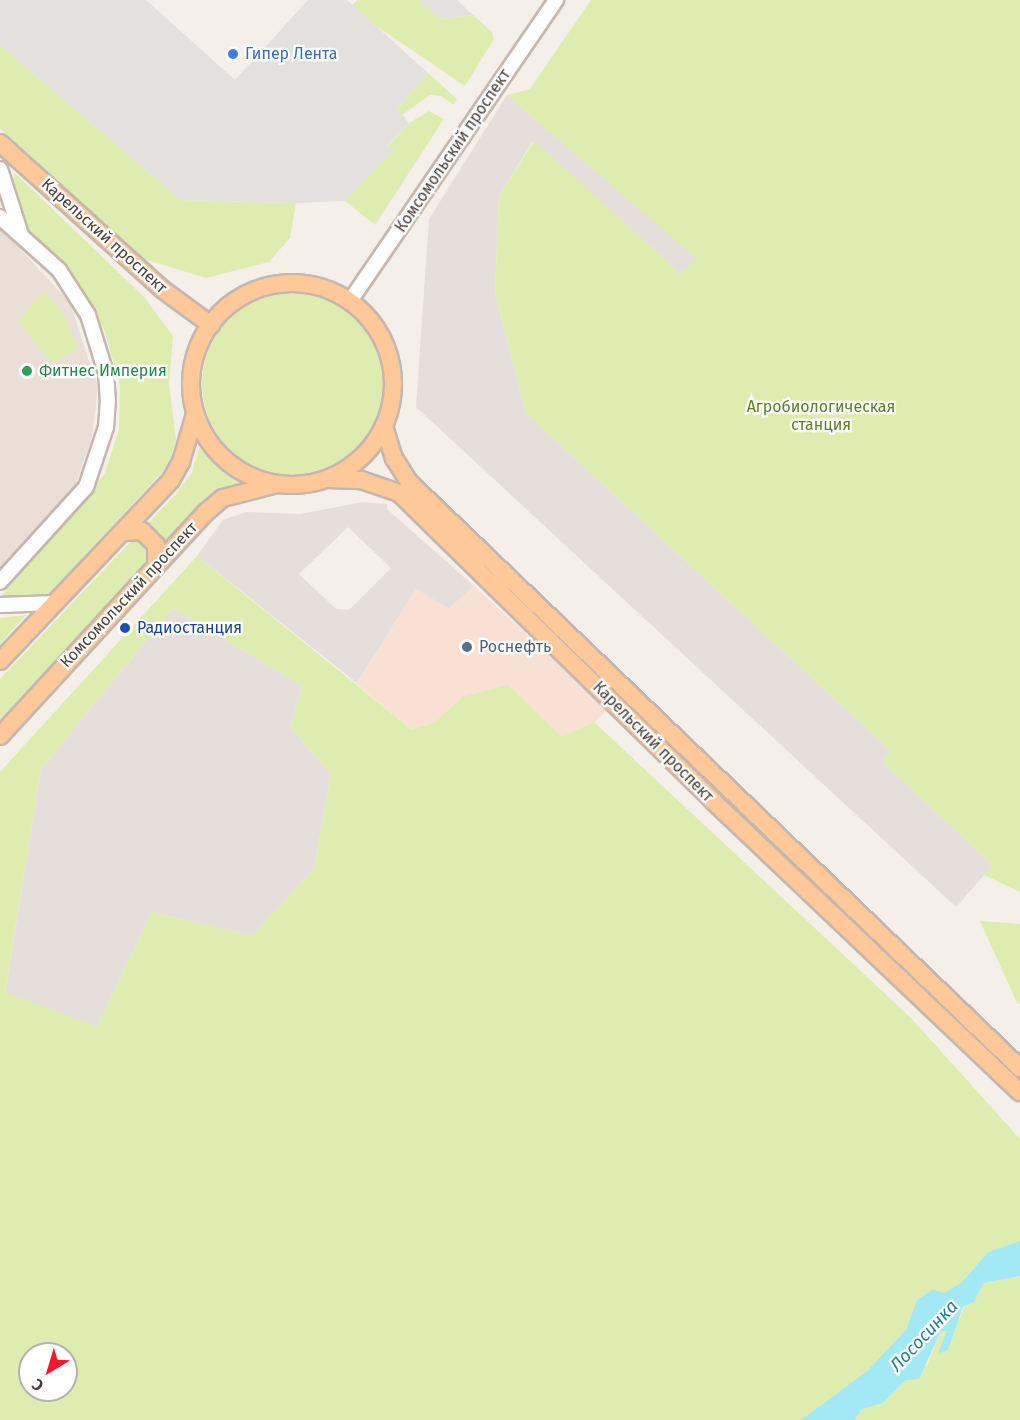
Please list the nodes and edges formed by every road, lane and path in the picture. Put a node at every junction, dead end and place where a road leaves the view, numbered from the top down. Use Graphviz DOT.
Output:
graph roads {
  1 [pos="556,0"];
  2 [pos="0,144"];
  3 [pos="0,168"];
  4 [pos="0,217"];
  5 [pos="21,237"];
  6 [pos="350,301"];
  7 [pos="211,325"];
  8 [pos="195,414"];
  9 [pos="384,426"];
  10 [pos="328,479"];
  11 [pos="277,484"];
  12 [pos="124,531"];
  13 [pos="156,565"];
  14 [pos="0,582"];
  15 [pos="55,603"];
  16 [pos="0,606"];
  17 [pos="0,661"];
  18 [pos="0,736"];
  19 [pos="726,787"];
  20 [pos="713,801"];
  21 [pos="1020,1068"];
  22 [pos="1020,1092"];
  1 -- 6 [label="street, Комсомольский проспект"];
  2 -- 7 [label="main road, Карельский проспект"];
  3 -- 5 [label="street"];
  4 -- 5 [label="street"];
  5 -- 14 [label="street"];
  6 -- 7 [label="main road"];
  6 -- 9 [label="main road"];
  7 -- 8 [label="main road"];
  8 -- 11 [label="main road"];
  8 -- 12 [label="main road"];
  9 -- 10 [label="main road"];
  9 -- 19 [label="main road, Карельский проспект"];
  10 -- 11 [label="main road"];
  10 -- 20 [label="main road, Карельский проспект"];
  11 -- 13 [label="main road, Комсомольский проспект"];
  12 -- 13 [label="main road"];
  12 -- 15 [label="main road"];
  13 -- 18 [label="main road, Комсомольский проспект"];
  15 -- 16 [label="street"];
  15 -- 17 [label="main road"];
  19 -- 20 [label="main road"];
  19 -- 21 [label="main road, Карельский проспект"];
  20 -- 22 [label="main road, Карельский проспект"];
}
